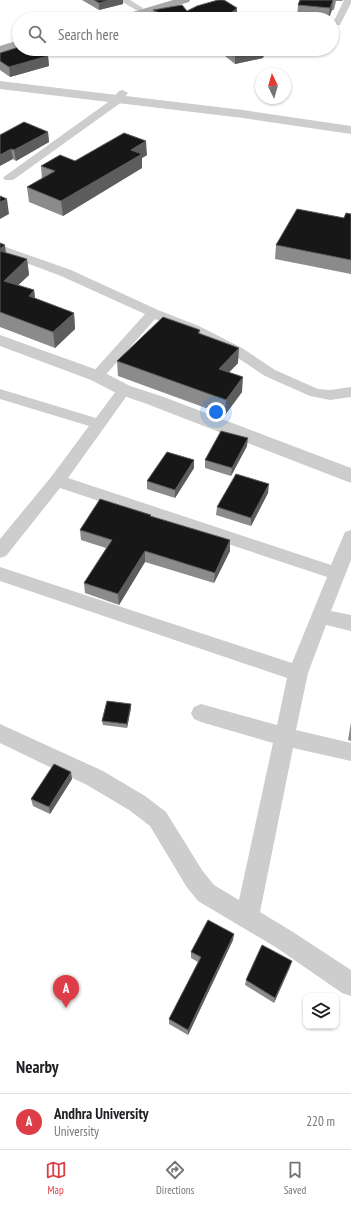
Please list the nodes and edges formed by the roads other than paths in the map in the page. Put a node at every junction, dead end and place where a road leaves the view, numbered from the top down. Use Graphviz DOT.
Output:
graph roads {
  1 [pos="123,0"];
  2 [pos="168,0"];
  3 [pos="185,0"];
  4 [pos="348,0"];
  5 [pos="139,8"];
  6 [pos="129,12"];
  7 [pos="138,12"];
  8 [pos="339,21"];
  9 [pos="12,46"];
  10 [pos="0,50"];
  11 [pos="12,52"];
  12 [pos="0,56"];
  13 [pos="0,80"];
  14 [pos="0,85"];
  15 [pos="19,85"];
  16 [pos="120,96"];
  17 [pos="351,123"];
  18 [pos="351,130"];
  19 [pos="9,178"];
  20 [pos="0,249"];
  21 [pos="153,313"];
  22 [pos="3,344"];
  23 [pos="97,376"];
  24 [pos="124,390"];
  25 [pos="351,392"];
  26 [pos="0,394"];
  27 [pos="99,424"];
  28 [pos="351,476"];
  29 [pos="58,481"];
  30 [pos="351,537"];
  31 [pos="0,551"];
  32 [pos="336,573"];
  33 [pos="0,574"];
  34 [pos="319,616"];
  35 [pos="351,623"];
  36 [pos="298,672"];
  37 [pos="201,713"];
  38 [pos="0,733"];
  39 [pos="285,737"];
  40 [pos="351,752"];
  41 [pos="247,918"];
  42 [pos="351,984"];
  1 -- 5 [label="street"];
  2 -- 5 [label="main road"];
  3 -- 7 [label="main road"];
  4 -- 8 [label="street"];
  5 -- 6 [label="main road"];
  9 -- 10 [label="main road"];
  11 -- 12 [label="main road"];
  13 -- 15 [label="street"];
  14 -- 15 [label="street"];
  15 -- 16 [label="street"];
  16 -- 17 [label="street"];
  16 -- 18 [label="street"];
  16 -- 19 [label="street"];
  20 -- 21 [label="street"];
  21 -- 23 [label="street"];
  21 -- 25 [label="street"];
  22 -- 23 [label="street"];
  23 -- 24 [label="street"];
  24 -- 27 [label="street"];
  24 -- 28 [label="street"];
  26 -- 27 [label="street"];
  27 -- 29 [label="street"];
  29 -- 31 [label="street"];
  29 -- 32 [label="street"];
  30 -- 32 [label="street"];
  32 -- 34 [label="street"];
  33 -- 36 [label="street"];
  34 -- 35 [label="street"];
  34 -- 36 [label="street"];
  36 -- 39 [label="street"];
  37 -- 39 [label="street"];
  38 -- 41 [label="street"];
  39 -- 40 [label="street"];
  39 -- 41 [label="street"];
  41 -- 42 [label="street"];
}
